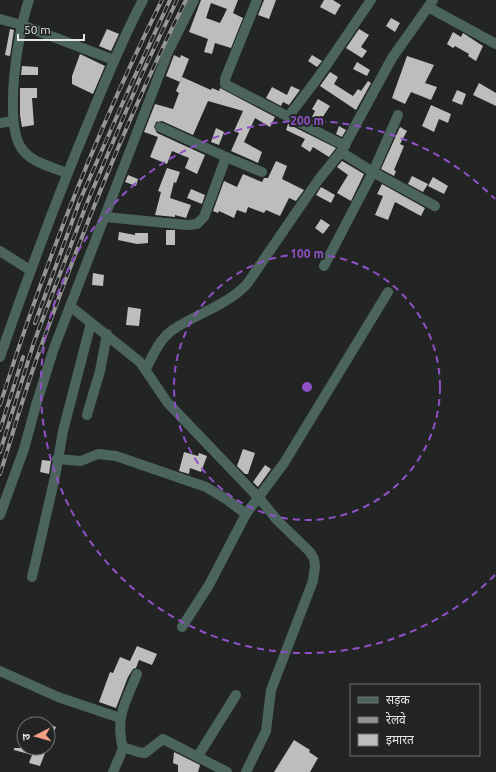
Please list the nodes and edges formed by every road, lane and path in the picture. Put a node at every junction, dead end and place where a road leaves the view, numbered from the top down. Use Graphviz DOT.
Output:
graph roads {
  1 [pos="29,0"];
  2 [pos="143,0"];
  3 [pos="194,0"];
  4 [pos="257,0"];
  5 [pos="371,0"];
  6 [pos="431,4"];
  7 [pos="0,19"];
  8 [pos="22,25"];
  9 [pos="496,44"];
  10 [pos="114,60"];
  11 [pos="398,115"];
  12 [pos="288,117"];
  13 [pos="14,121"];
  14 [pos="0,123"];
  15 [pos="160,127"];
  16 [pos="343,149"];
  17 [pos="226,157"];
  18 [pos="262,172"];
  19 [pos="373,172"];
  20 [pos="67,173"];
  21 [pos="435,206"];
  22 [pos="105,217"];
  23 [pos="0,251"];
  24 [pos="324,266"];
  25 [pos="30,270"];
  26 [pos="388,292"];
  27 [pos="70,306"];
  28 [pos="91,323"];
  29 [pos="107,334"];
  30 [pos="0,357"];
  31 [pos="146,369"];
  32 [pos="88,415"];
  33 [pos="57,459"];
  34 [pos="259,498"];
  35 [pos="246,514"];
  36 [pos="0,515"];
  37 [pos="32,577"];
  38 [pos="182,627"];
  39 [pos="0,671"];
  40 [pos="137,674"];
  41 [pos="236,695"];
  42 [pos="120,718"];
  43 [pos="123,749"];
  44 [pos="198,756"];
  45 [pos="114,772"];
  46 [pos="227,772"];
  47 [pos="246,772"];
  1 -- 8 [label="street"];
  2 -- 10 [label="street"];
  3 -- 22 [label="street"];
  4 -- 12 [label="street"];
  5 -- 12 [label="street"];
  6 -- 9 [label="street"];
  6 -- 16 [label="street"];
  7 -- 8 [label="street"];
  8 -- 10 [label="street"];
  8 -- 13 [label="street"];
  10 -- 20 [label="street"];
  11 -- 19 [label="street"];
  12 -- 16 [label="street"];
  13 -- 14 [label="street"];
  13 -- 20 [label="street"];
  15 -- 17 [label="street"];
  16 -- 19 [label="street"];
  16 -- 31 [label="street"];
  17 -- 18 [label="street"];
  17 -- 22 [label="street"];
  19 -- 21 [label="street"];
  19 -- 24 [label="street"];
  20 -- 25 [label="street"];
  22 -- 27 [label="street"];
  23 -- 25 [label="street"];
  25 -- 30 [label="street"];
  26 -- 34 [label="street"];
  27 -- 28 [label="street"];
  27 -- 36 [label="street"];
  28 -- 29 [label="street"];
  28 -- 33 [label="street"];
  29 -- 31 [label="street"];
  29 -- 32 [label="street"];
  31 -- 34 [label="street"];
  33 -- 35 [label="street"];
  33 -- 37 [label="street"];
  34 -- 35 [label="street"];
  34 -- 47 [label="street"];
  35 -- 38 [label="street"];
  39 -- 42 [label="street"];
  40 -- 42 [label="street"];
  41 -- 44 [label="street"];
  42 -- 43 [label="street"];
  43 -- 44 [label="street"];
  43 -- 45 [label="street"];
  44 -- 46 [label="street"];
}
